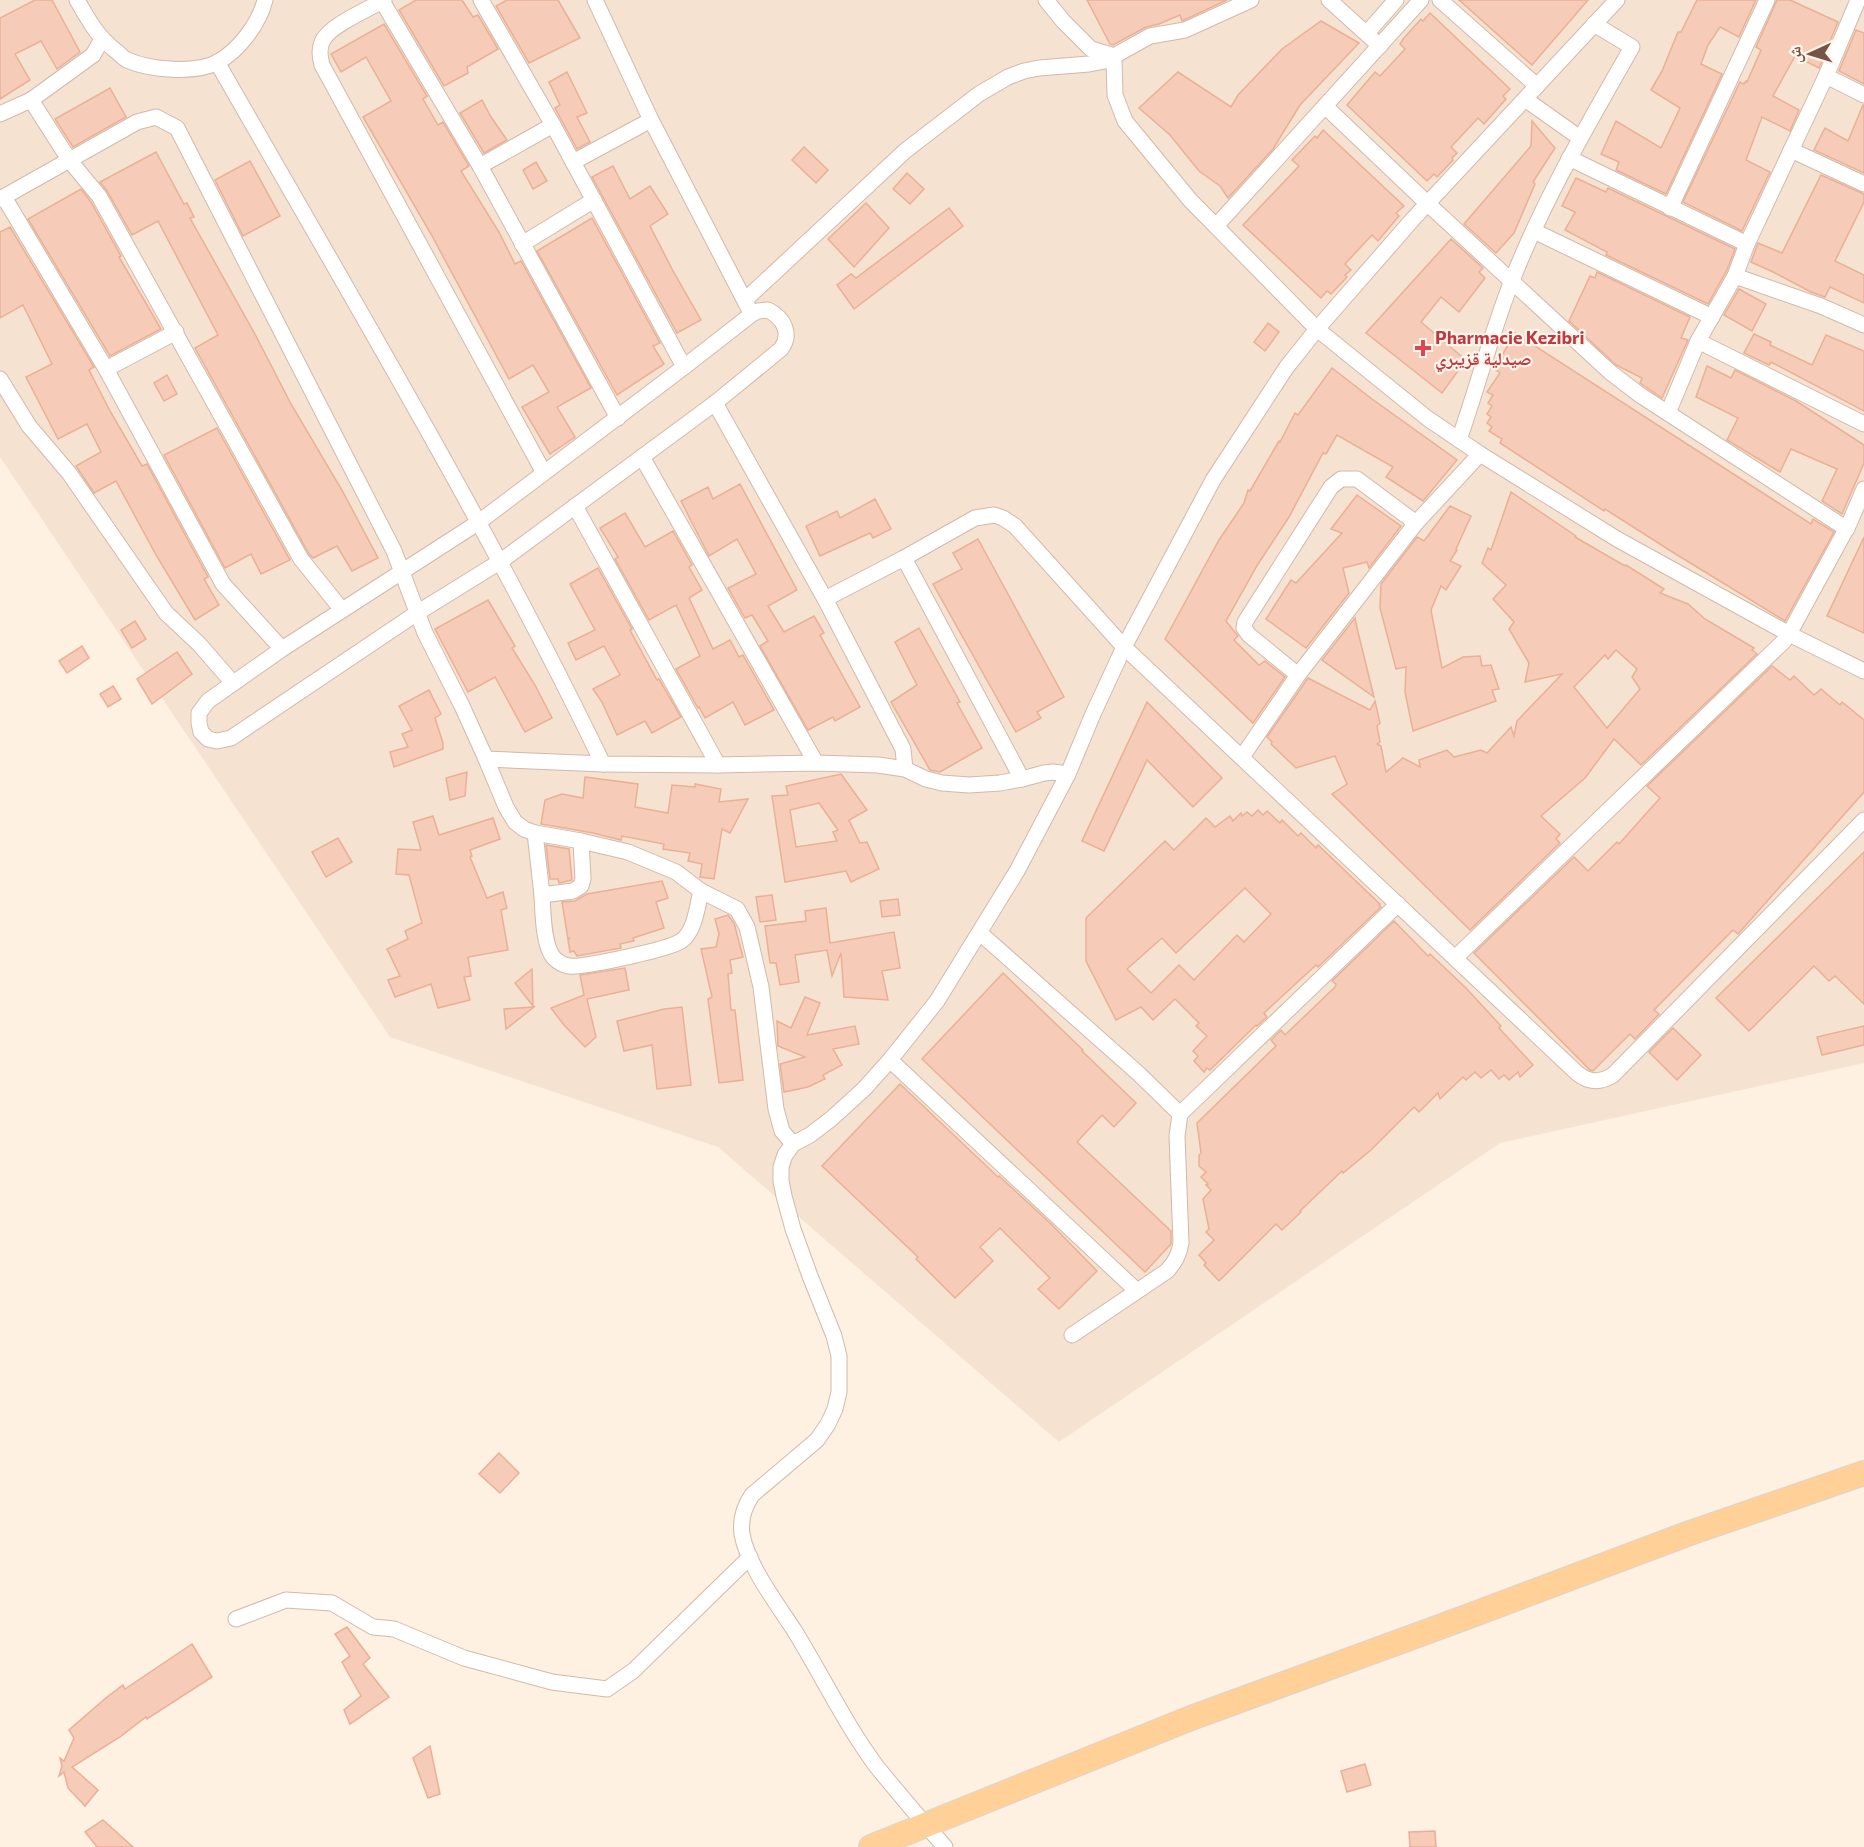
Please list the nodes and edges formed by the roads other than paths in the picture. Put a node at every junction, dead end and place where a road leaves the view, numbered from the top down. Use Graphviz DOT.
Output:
graph roads {
  1 [pos="77,0"];
  2 [pos="265,0"];
  3 [pos="481,0"];
  4 [pos="595,0"];
  5 [pos="1046,0"];
  6 [pos="1251,0"];
  7 [pos="1329,0"];
  8 [pos="1396,0"];
  9 [pos="1421,0"];
  10 [pos="1440,0"];
  11 [pos="1617,0"];
  12 [pos="1767,0"];
  13 [pos="1858,0"];
  14 [pos="383,1"];
  15 [pos="1594,24"];
  16 [pos="1367,33"];
  17 [pos="102,39"];
  18 [pos="1380,46"];
  19 [pos="1112,57"];
  20 [pos="217,62"];
  21 [pos="1826,76"];
  22 [pos="1537,86"];
  23 [pos="1864,94"];
  24 [pos="1525,99"];
  25 [pos="31,100"];
  26 [pos="1326,107"];
  27 [pos="0,114"];
  28 [pos="651,120"];
  29 [pos="553,125"];
  30 [pos="1580,138"];
  31 [pos="1791,150"];
  32 [pos="1569,158"];
  33 [pos="70,161"];
  34 [pos="573,162"];
  35 [pos="480,166"];
  36 [pos="1864,184"];
  37 [pos="2,198"];
  38 [pos="594,200"];
  39 [pos="1428,204"];
  40 [pos="1670,208"];
  41 [pos="1216,226"];
  42 [pos="1534,231"];
  43 [pos="522,244"];
  44 [pos="1747,244"];
  45 [pos="1735,276"];
  46 [pos="1512,281"];
  47 [pos="748,307"];
  48 [pos="1712,317"];
  49 [pos="1864,325"];
  50 [pos="1317,329"];
  51 [pos="176,332"];
  52 [pos="1698,341"];
  53 [pos="684,367"];
  54 [pos="106,369"];
  55 [pos="0,379"];
  56 [pos="715,403"];
  57 [pos="1668,413"];
  58 [pos="618,418"];
  59 [pos="1864,424"];
  60 [pos="1459,440"];
  61 [pos="1480,454"];
  62 [pos="642,457"];
  63 [pos="544,473"];
  64 [pos="1864,489"];
  65 [pos="575,506"];
  66 [pos="479,522"];
  67 [pos="1416,523"];
  68 [pos="1848,527"];
  69 [pos="1864,531"];
  70 [pos="904,558"];
  71 [pos="501,561"];
  72 [pos="401,572"];
  73 [pos="825,599"];
  74 [pos="342,610"];
  75 [pos="417,613"];
  76 [pos="1790,634"];
  77 [pos="1125,647"];
  78 [pos="282,649"];
  79 [pos="1864,671"];
  80 [pos="1298,675"];
  81 [pos="233,683"];
  82 [pos="1242,757"];
  83 [pos="486,759"];
  84 [pos="816,763"];
  85 [pos="603,764"];
  86 [pos="718,765"];
  87 [pos="905,769"];
  88 [pos="1068,774"];
  89 [pos="1022,779"];
  90 [pos="1864,820"];
  91 [pos="535,834"];
  92 [pos="581,841"];
  93 [pos="701,891"];
  94 [pos="542,896"];
  95 [pos="1398,904"];
  96 [pos="980,933"];
  97 [pos="1455,958"];
  98 [pos="890,1060"];
  99 [pos="1180,1114"];
  100 [pos="793,1144"];
  101 [pos="1137,1291"];
  102 [pos="1072,1335"];
  103 [pos="1864,1473"];
  104 [pos="750,1557"];
  105 [pos="236,1619"];
  106 [pos="925,1824"];
  107 [pos="871,1847"];
  108 [pos="945,1847"];
  1 -- 17 [label="street"];
  2 -- 20 [label="street"];
  3 -- 29 [label="street"];
  4 -- 28 [label="street"];
  5 -- 19 [label="street"];
  6 -- 19 [label="street"];
  7 -- 16 [label="street"];
  8 -- 16 [label="street"];
  9 -- 18 [label="street"];
  10 -- 22 [label="street"];
  11 -- 15 [label="street"];
  12 -- 40 [label="street"];
  13 -- 21 [label="street"];
  14 -- 35 [label="street"];
  14 -- 63 [label="street"];
  15 -- 22 [label="street"];
  15 -- 30 [label="street"];
  16 -- 18 [label="street"];
  17 -- 20 [label="street"];
  17 -- 25 [label="street"];
  18 -- 26 [label="street"];
  19 -- 41 [label="street"];
  19 -- 47 [label="street"];
  20 -- 66 [label="street"];
  21 -- 23 [label="street"];
  21 -- 31 [label="street"];
  22 -- 24 [label="street"];
  24 -- 30 [label="street"];
  24 -- 39 [label="street"];
  25 -- 27 [label="street"];
  25 -- 33 [label="street"];
  26 -- 39 [label="street"];
  26 -- 41 [label="street"];
  28 -- 34 [label="street"];
  28 -- 47 [label="street"];
  29 -- 34 [label="street"];
  29 -- 35 [label="street"];
  30 -- 32 [label="street"];
  31 -- 36 [label="street"];
  31 -- 44 [label="street"];
  32 -- 40 [label="street"];
  32 -- 42 [label="street"];
  33 -- 37 [label="street"];
  33 -- 51 [label="street"];
  33 -- 72 [label="street"];
  34 -- 38 [label="street"];
  35 -- 43 [label="street"];
  37 -- 54 [label="street"];
  38 -- 43 [label="street"];
  38 -- 53 [label="street"];
  39 -- 46 [label="street"];
  39 -- 50 [label="street"];
  40 -- 44 [label="street"];
  41 -- 50 [label="street"];
  42 -- 46 [label="street"];
  42 -- 48 [label="street"];
  43 -- 58 [label="street"];
  44 -- 45 [label="street"];
  45 -- 48 [label="street"];
  45 -- 49 [label="street"];
  46 -- 57 [label="street"];
  46 -- 60 [label="street"];
  47 -- 53 [label="street"];
  47 -- 56 [label="street"];
  48 -- 52 [label="street"];
  50 -- 60 [label="street"];
  50 -- 77 [label="street"];
  51 -- 54 [label="street"];
  51 -- 74 [label="street"];
  52 -- 57 [label="street"];
  52 -- 59 [label="street"];
  53 -- 58 [label="street"];
  54 -- 78 [label="street"];
  55 -- 81 [label="street"];
  56 -- 62 [label="street"];
  56 -- 73 [label="street"];
  57 -- 68 [label="street"];
  58 -- 63 [label="street"];
  60 -- 61 [label="street"];
  61 -- 67 [label="street"];
  61 -- 76 [label="street"];
  62 -- 65 [label="street"];
  62 -- 84 [label="street"];
  63 -- 66 [label="street"];
  64 -- 68 [label="street"];
  65 -- 71 [label="street"];
  65 -- 86 [label="street"];
  66 -- 71 [label="street"];
  66 -- 72 [label="street"];
  67 -- 80 [label="street"];
  67 -- 80 [label="street"];
  68 -- 69 [label="street"];
  68 -- 76 [label="street"];
  70 -- 73 [label="street"];
  70 -- 77 [label="street"];
  70 -- 89 [label="street"];
  71 -- 75 [label="street"];
  71 -- 85 [label="street"];
  72 -- 74 [label="street"];
  72 -- 75 [label="street"];
  73 -- 87 [label="street"];
  74 -- 78 [label="street"];
  75 -- 81 [label="street"];
  75 -- 83 [label="street"];
  76 -- 79 [label="street"];
  76 -- 97 [label="street"];
  77 -- 82 [label="street"];
  77 -- 88 [label="street"];
  78 -- 81 [label="street"];
  80 -- 82 [label="street"];
  82 -- 95 [label="street"];
  83 -- 85 [label="street"];
  83 -- 91 [label="street"];
  84 -- 86 [label="street"];
  84 -- 87 [label="street"];
  85 -- 86 [label="street"];
  87 -- 89 [label="street"];
  88 -- 89 [label="street"];
  88 -- 96 [label="street"];
  90 -- 97 [label="street"];
  91 -- 92 [label="street"];
  91 -- 94 [label="street"];
  92 -- 93 [label="street"];
  92 -- 94 [label="street"];
  93 -- 94 [label="street"];
  93 -- 100 [label="street"];
  95 -- 97 [label="street"];
  95 -- 99 [label="street"];
  96 -- 98 [label="street"];
  96 -- 99 [label="street"];
  98 -- 100 [label="street"];
  98 -- 101 [label="street"];
  99 -- 101 [label="street"];
  100 -- 104 [label="street"];
  101 -- 102 [label="street"];
  103 -- 106 [label="main road"];
  104 -- 105 [label="street"];
  104 -- 106 [label="street"];
  106 -- 107 [label="main road"];
  106 -- 108 [label="street"];
}
